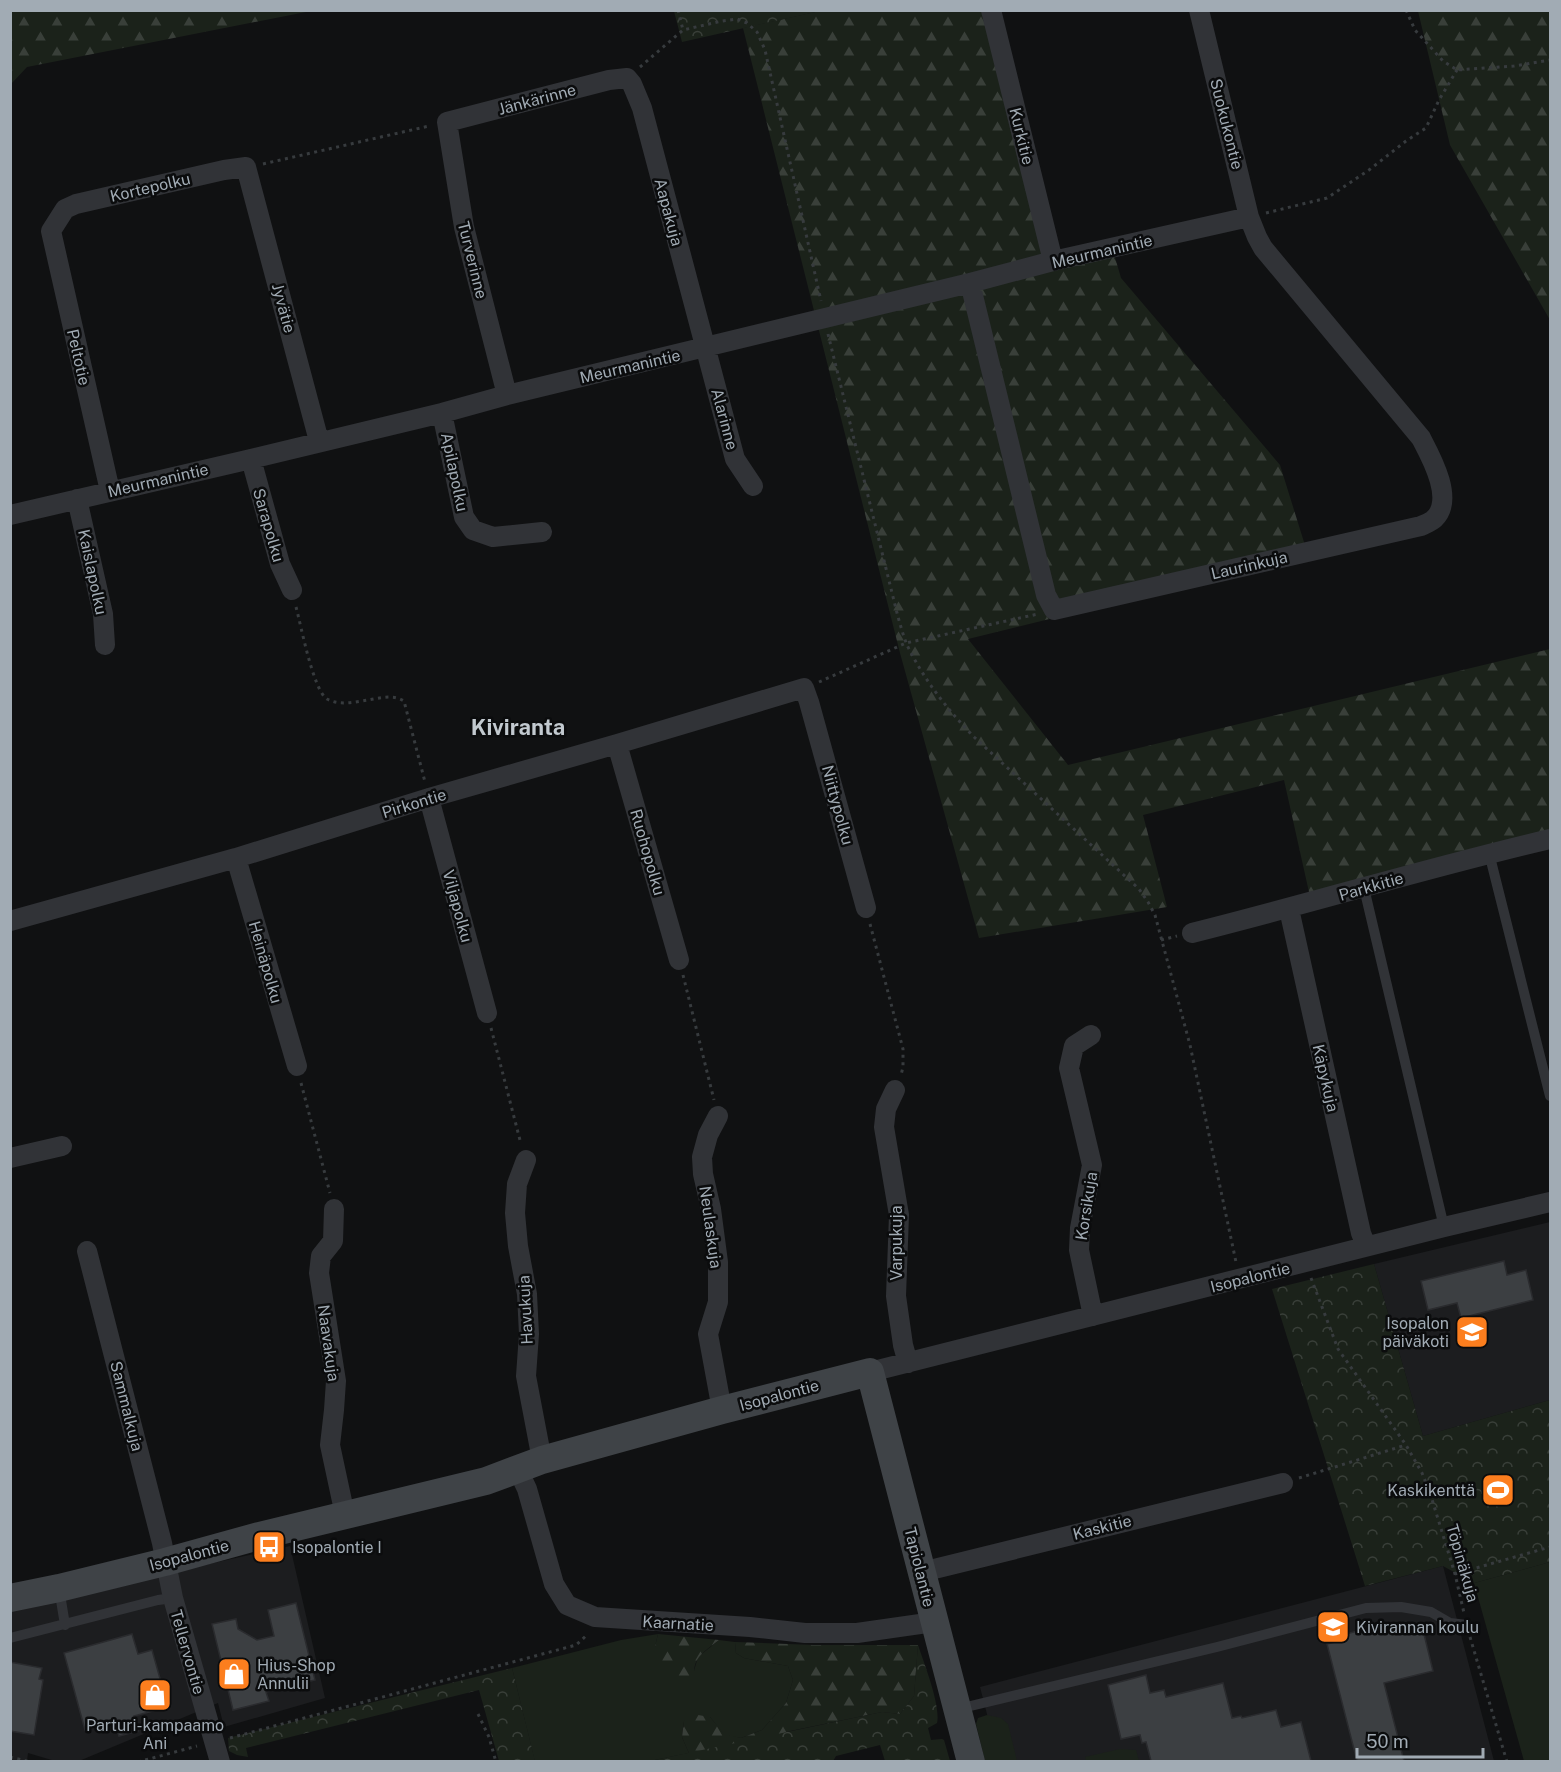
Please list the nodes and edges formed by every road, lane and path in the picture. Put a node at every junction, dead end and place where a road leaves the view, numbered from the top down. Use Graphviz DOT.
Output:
graph roads {
  1 [pos="678,10"];
  2 [pos="991,10"];
  3 [pos="1200,10"];
  4 [pos="1406,10"];
  5 [pos="683,30"];
  6 [pos="1551,60"];
  7 [pos="1457,70"];
  8 [pos="627,78"];
  9 [pos="447,122"];
  10 [pos="248,171"];
  11 [pos="1250,217"];
  12 [pos="54,224"];
  13 [pos="1257,237"];
  14 [pos="1053,261"];
  15 [pos="970,283"];
  16 [pos="825,319"];
  17 [pos="705,348"];
  18 [pos="507,395"];
  19 [pos="442,413"];
  20 [pos="319,441"];
  21 [pos="251,459"];
  22 [pos="753,486"];
  23 [pos="110,491"];
  24 [pos="77,499"];
  25 [pos="10,515"];
  26 [pos="542,532"];
  27 [pos="292,590"];
  28 [pos="1054,610"];
  29 [pos="906,643"];
  30 [pos="105,645"];
  31 [pos="806,695"];
  32 [pos="617,744"];
  33 [pos="429,798"];
  34 [pos="1551,839"];
  35 [pos="1489,853"];
  36 [pos="236,858"];
  37 [pos="1364,888"];
  38 [pos="866,908"];
  39 [pos="1289,909"];
  40 [pos="10,921"];
  41 [pos="1192,933"];
  42 [pos="679,960"];
  43 [pos="487,1014"];
  44 [pos="1091,1035"];
  45 [pos="297,1066"];
  46 [pos="895,1090"];
  47 [pos="1551,1096"];
  48 [pos="718,1116"];
  49 [pos="62,1146"];
  50 [pos="10,1158"];
  51 [pos="526,1160"];
  52 [pos="1551,1202"];
  53 [pos="334,1209"];
  54 [pos="1444,1227"];
  55 [pos="1366,1246"];
  56 [pos="87,1251"];
  57 [pos="1307,1263"];
  58 [pos="1240,1280"];
  59 [pos="1093,1316"];
  60 [pos="908,1363"];
  61 [pos="870,1372"];
  62 [pos="722,1410"];
  63 [pos="1406,1444"];
  64 [pos="530,1465"];
  65 [pos="1283,1483"];
  66 [pos="345,1515"];
  67 [pos="1551,1547"];
  68 [pos="165,1562"];
  69 [pos="921,1572"];
  70 [pos="1455,1574"];
  71 [pos="59,1588"];
  72 [pos="11,1594"];
  73 [pos="173,1598"];
  74 [pos="594,1617"];
  75 [pos="934,1623"];
  76 [pos="65,1625"];
  77 [pos="1467,1625"];
  78 [pos="10,1638"];
  79 [pos="958,1709"];
  80 [pos="478,1714"];
  81 [pos="214,1742"];
  82 [pos="10,1756"];
  83 [pos="31,1761"];
  84 [pos="138,1761"];
  85 [pos="219,1761"];
  86 [pos="496,1761"];
  87 [pos="971,1761"];
  88 [pos="1507,1761"];
  1 -- 5 [label="path"];
  2 -- 14 [label="street, Kurkitie"];
  3 -- 11 [label="street, Suokukontie"];
  4 -- 7 [label="path"];
  5 -- 8 [label="path"];
  5 -- 16 [label="path"];
  6 -- 7 [label="path"];
  7 -- 11 [label="path"];
  8 -- 9 [label="street, Jänkärinne"];
  8 -- 17 [label="street, Aapakuja"];
  9 -- 10 [label="path"];
  9 -- 18 [label="street, Turverinne"];
  10 -- 12 [label="street, Kortepolku"];
  10 -- 20 [label="street, Jyvätie"];
  11 -- 13 [label="street, Suokukontie"];
  11 -- 14 [label="street, Meurmanintie"];
  12 -- 23 [label="street, Peltotie"];
  13 -- 28 [label="street, Laurinkuja"];
  14 -- 15 [label="street, Meurmanintie"];
  15 -- 16 [label="street, Meurmanintie"];
  15 -- 28 [label="street"];
  16 -- 17 [label="street, Meurmanintie"];
  16 -- 29 [label="path"];
  17 -- 18 [label="street, Meurmanintie"];
  17 -- 22 [label="street, Alarinne"];
  18 -- 19 [label="street, Meurmanintie"];
  19 -- 20 [label="street, Meurmanintie"];
  19 -- 26 [label="street, Apilapolku"];
  20 -- 21 [label="street, Meurmanintie"];
  21 -- 23 [label="street, Meurmanintie"];
  21 -- 27 [label="street, Sarapolku"];
  23 -- 24 [label="street, Meurmanintie"];
  24 -- 25 [label="street, Meurmanintie"];
  24 -- 30 [label="street, Kaislapolku"];
  27 -- 33 [label="path"];
  28 -- 29 [label="path"];
  29 -- 31 [label="path"];
  29 -- 58 [label="path"];
  31 -- 32 [label="street, Pirkontie"];
  31 -- 38 [label="street, Niittypolku"];
  32 -- 33 [label="street, Pirkontie"];
  32 -- 42 [label="street, Ruohopolku"];
  33 -- 36 [label="street, Pirkontie"];
  33 -- 43 [label="street, Viljapolku"];
  34 -- 35 [label="street, Parkkitie"];
  35 -- 37 [label="street, Parkkitie"];
  35 -- 47 [label="lane"];
  36 -- 40 [label="street, Pirkontie"];
  36 -- 45 [label="street, Heinäpolku"];
  37 -- 39 [label="street, Parkkitie"];
  37 -- 54 [label="lane"];
  38 -- 46 [label="path"];
  39 -- 41 [label="street, Parkkitie"];
  39 -- 55 [label="street, Käpykuja"];
  42 -- 48 [label="path"];
  43 -- 51 [label="path"];
  44 -- 59 [label="street, Korsikuja"];
  45 -- 53 [label="path"];
  46 -- 60 [label="street, Varpukuja"];
  48 -- 62 [label="street, Neulaskuja"];
  49 -- 50 [label="street"];
  51 -- 64 [label="street, Havukuja"];
  52 -- 54 [label="street, Isopalontie"];
  53 -- 66 [label="street, Naavakuja"];
  54 -- 55 [label="street, Isopalontie"];
  55 -- 57 [label="street, Isopalontie"];
  56 -- 68 [label="street, Sammalkuja"];
  57 -- 58 [label="street, Isopalontie"];
  57 -- 63 [label="path, Töpinäkuja"];
  58 -- 59 [label="street, Isopalontie"];
  59 -- 60 [label="street, Isopalontie"];
  60 -- 61 [label="street, Isopalontie"];
  61 -- 62 [label="street, Isopalontie"];
  61 -- 69 [label="street, Tapiolantie"];
  62 -- 64 [label="street, Isopalontie"];
  63 -- 65 [label="path"];
  63 -- 70 [label="path, Töpinäkuja"];
  64 -- 66 [label="street, Isopalontie"];
  64 -- 74 [label="street, Kaarnatie"];
  65 -- 69 [label="street, Kaskitie"];
  66 -- 68 [label="street, Isopalontie"];
  67 -- 70 [label="path"];
  68 -- 71 [label="street, Isopalontie"];
  68 -- 73 [label="street, Tellervontie"];
  69 -- 75 [label="street, Tapiolantie"];
  70 -- 77 [label="path, Töpinäkuja"];
  71 -- 72 [label="street, Isopalontie"];
  71 -- 76 [label="lane"];
  73 -- 76 [label="lane"];
  73 -- 81 [label="street, Tellervontie"];
  74 -- 75 [label="street, Kaarnatie"];
  74 -- 81 [label="path"];
  75 -- 79 [label="street, Tapiolantie"];
  76 -- 78 [label="lane"];
  77 -- 79 [label="lane"];
  77 -- 88 [label="path, Töpinäkuja"];
  79 -- 87 [label="street, Tapiolantie"];
  80 -- 86 [label="path"];
  81 -- 84 [label="path"];
  81 -- 85 [label="street, Tellervontie"];
  82 -- 83 [label="path"];
}
